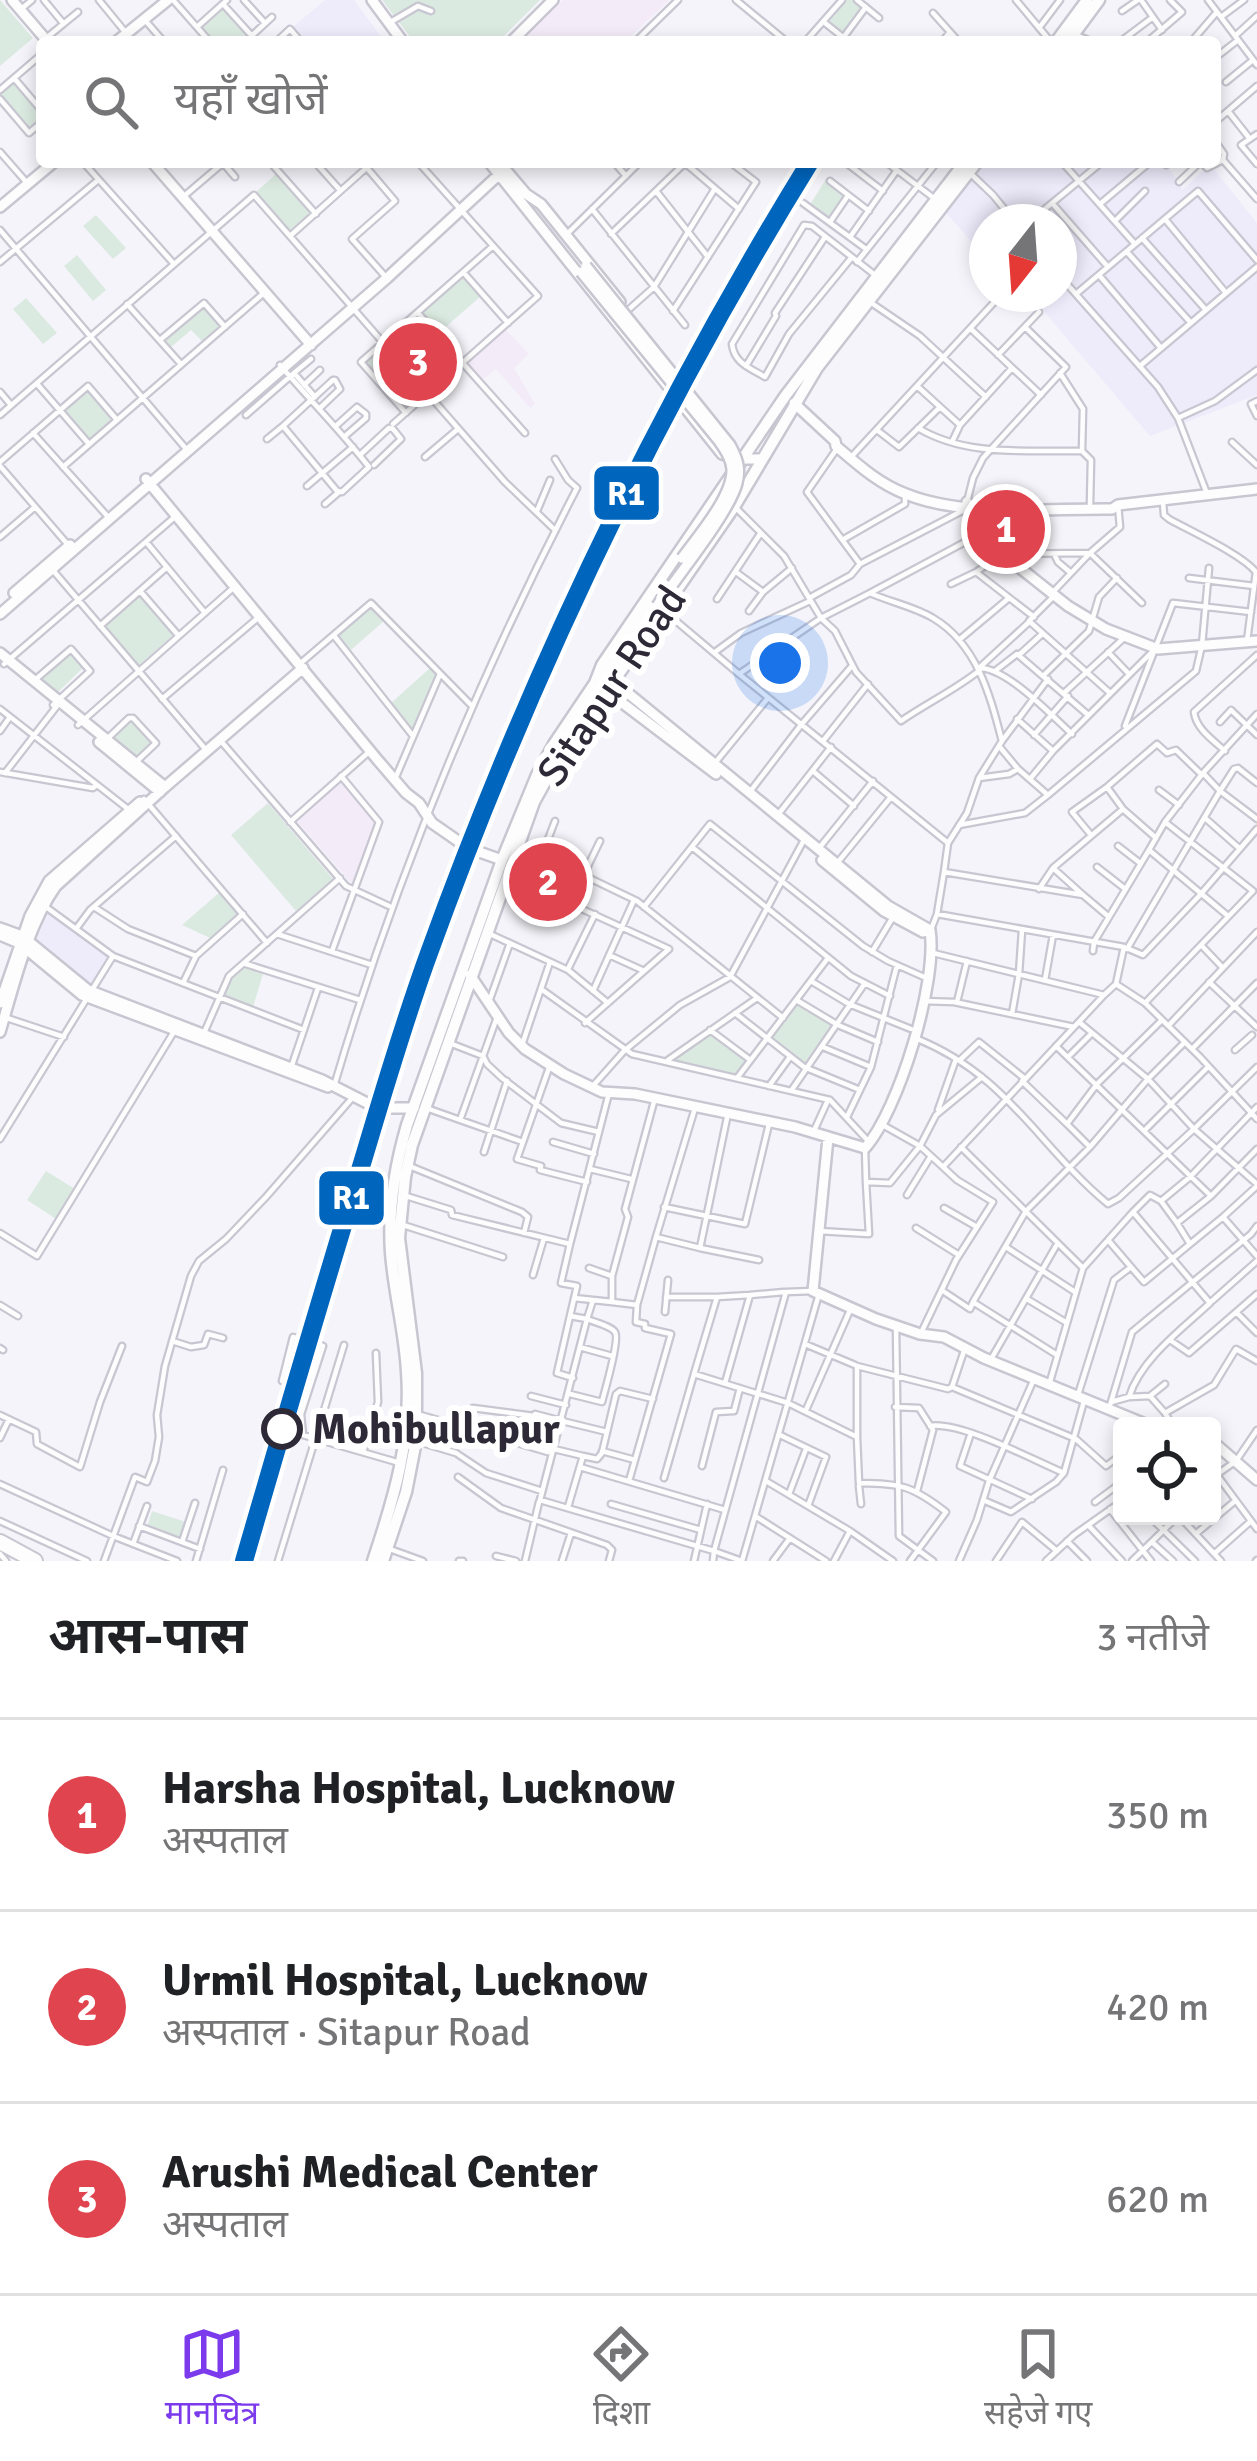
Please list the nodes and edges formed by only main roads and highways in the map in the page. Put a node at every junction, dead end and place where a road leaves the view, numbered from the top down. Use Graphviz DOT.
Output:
graph roads {
  1 [pos="1087,0"];
  2 [pos="1099,0"];
  3 [pos="1070,35"];
  4 [pos="966,168"];
  5 [pos="966,168"];
  6 [pos="864,298"];
  7 [pos="752,456"];
  8 [pos="599,683"];
  9 [pos="419,1107"];
  10 [pos="407,1466"];
  11 [pos="2,1555"];
  12 [pos="385,1555"];
  13 [pos="21,1561"];
  14 [pos="35,1561"];
  15 [pos="373,1561"];
  1 -- 3 [label="main road"];
  2 -- 3 [label="main road"];
  4 -- 6 [label="main road, Sitapur Road"];
  5 -- 6 [label="main road, Sitapur Road"];
  6 -- 7 [label="main road, Sitapur Road"];
  6 -- 7 [label="main road, Sitapur Road"];
  7 -- 8 [label="main road, Sitapur Road"];
  7 -- 8 [label="main road, Sitapur Road"];
  8 -- 9 [label="main road, Sitapur Road"];
  8 -- 9 [label="main road, Sitapur Road"];
  9 -- 10 [label="main road, Sitapur Road"];
  9 -- 10 [label="main road, Sitapur Road"];
  10 -- 12 [label="main road, Sitapur Road"];
  10 -- 15 [label="main road, Sitapur Road"];
  11 -- 13 [label="highway"];
  11 -- 14 [label="highway"];
}
